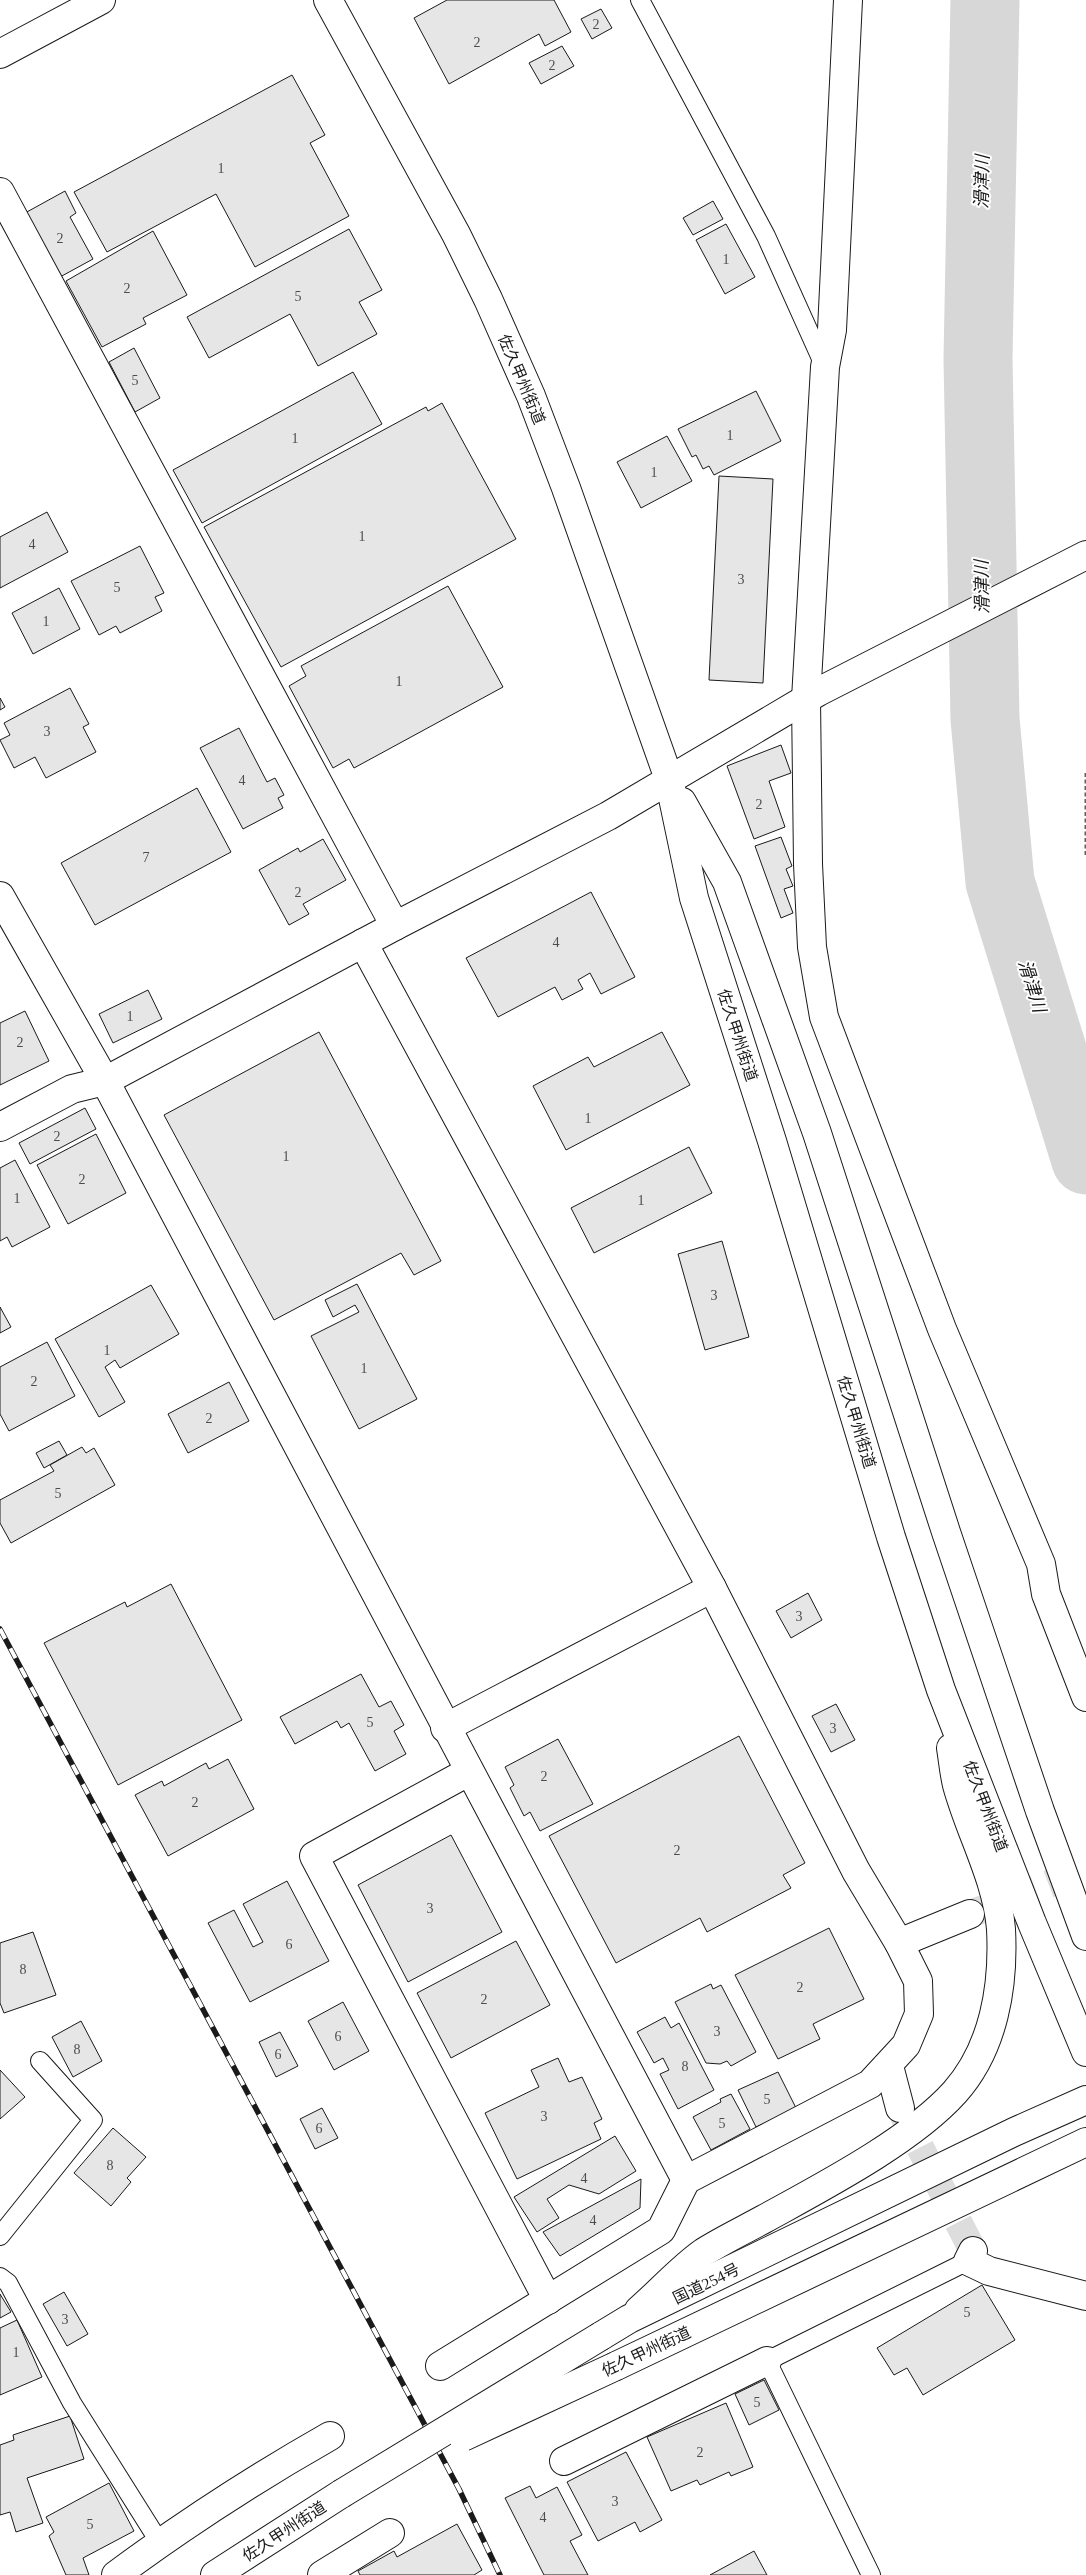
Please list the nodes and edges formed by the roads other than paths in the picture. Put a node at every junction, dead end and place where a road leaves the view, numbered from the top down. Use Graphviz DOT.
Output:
graph roads {
  1 [pos="102,0"];
  2 [pos="328,0"];
  3 [pos="640,0"];
  4 [pos="848,0"];
  5 [pos="0,54"];
  6 [pos="0,192"];
  7 [pos="825,367"];
  8 [pos="1085,556"];
  9 [pos="812,695"];
  10 [pos="669,779"];
  11 [pos="0,896"];
  12 [pos="395,926"];
  13 [pos="363,943"];
  14 [pos="105,1081"];
  15 [pos="0,1127"];
  16 [pos="712,1588"];
  17 [pos="941,1690"];
  18 [pos="1086,1697"];
  19 [pos="445,1728"];
  20 [pos="468,1772"];
  21 [pos="970,1914"];
  22 [pos="1086,1936"];
  23 [pos="899,1943"];
  24 [pos="1086,2052"];
  25 [pos="40,2061"];
  26 [pos="889,2066"];
  27 [pos="1086,2100"];
  28 [pos="900,2108"];
  29 [pos="1086,2142"];
  30 [pos="686,2180"];
  31 [pos="0,2236"];
  32 [pos="971,2256"];
  33 [pos="0,2277"];
  34 [pos="1086,2296"];
  35 [pos="548,2300"];
  36 [pos="629,2319"];
  37 [pos="767,2361"];
  38 [pos="440,2366"];
  39 [pos="330,2436"];
  40 [pos="564,2461"];
  41 [pos="341,2494"];
  42 [pos="390,2533"];
  43 [pos="160,2543"];
  44 [pos="116,2575"];
  45 [pos="215,2575"];
  46 [pos="322,2575"];
  47 [pos="871,2575"];
  1 -- 5 [label="main road"];
  2 -- 10 [label="main road, 佐久甲州街道"];
  3 -- 7 [label="lane"];
  4 -- 7 [label="main road"];
  6 -- 12 [label="main road"];
  7 -- 9 [label="main road"];
  8 -- 9 [label="main road"];
  9 -- 10 [label="main road"];
  9 -- 18 [label="main road"];
  10 -- 12 [label="main road"];
  10 -- 17 [label="main road, 佐久甲州街道"];
  10 -- 22 [label="main road, 佐久甲州街道"];
  11 -- 14 [label="main road"];
  12 -- 13 [label="main road"];
  13 -- 14 [label="main road"];
  13 -- 16 [label="main road"];
  14 -- 15 [label="main road"];
  14 -- 19 [label="main road"];
  16 -- 19 [label="main road"];
  16 -- 23 [label="main road"];
  17 -- 24 [label="main road, 佐久甲州街道"];
  17 -- 36 [label="main road"];
  19 -- 20 [label="main road"];
  20 -- 30 [label="main road"];
  20 -- 35 [label="main road"];
  21 -- 23 [label="main road"];
  23 -- 26 [label="main road"];
  25 -- 31 [label="lane"];
  26 -- 28 [label="main road"];
  26 -- 30 [label="main road"];
  27 -- 36 [label="main road, 国道254号"];
  29 -- 41 [label="main road, 佐久甲州街道, bridge"];
  30 -- 35 [label="main road"];
  32 -- 34 [label="main road"];
  32 -- 37 [label="lane"];
  33 -- 43 [label="lane"];
  35 -- 38 [label="main road"];
  36 -- 41 [label="main road, 国道254号, bridge"];
  37 -- 40 [label="main road"];
  37 -- 47 [label="lane"];
  39 -- 43 [label="main road"];
  41 -- 45 [label="main road, 佐久甲州街道"];
  42 -- 46 [label="main road"];
  43 -- 44 [label="main road"];
}
